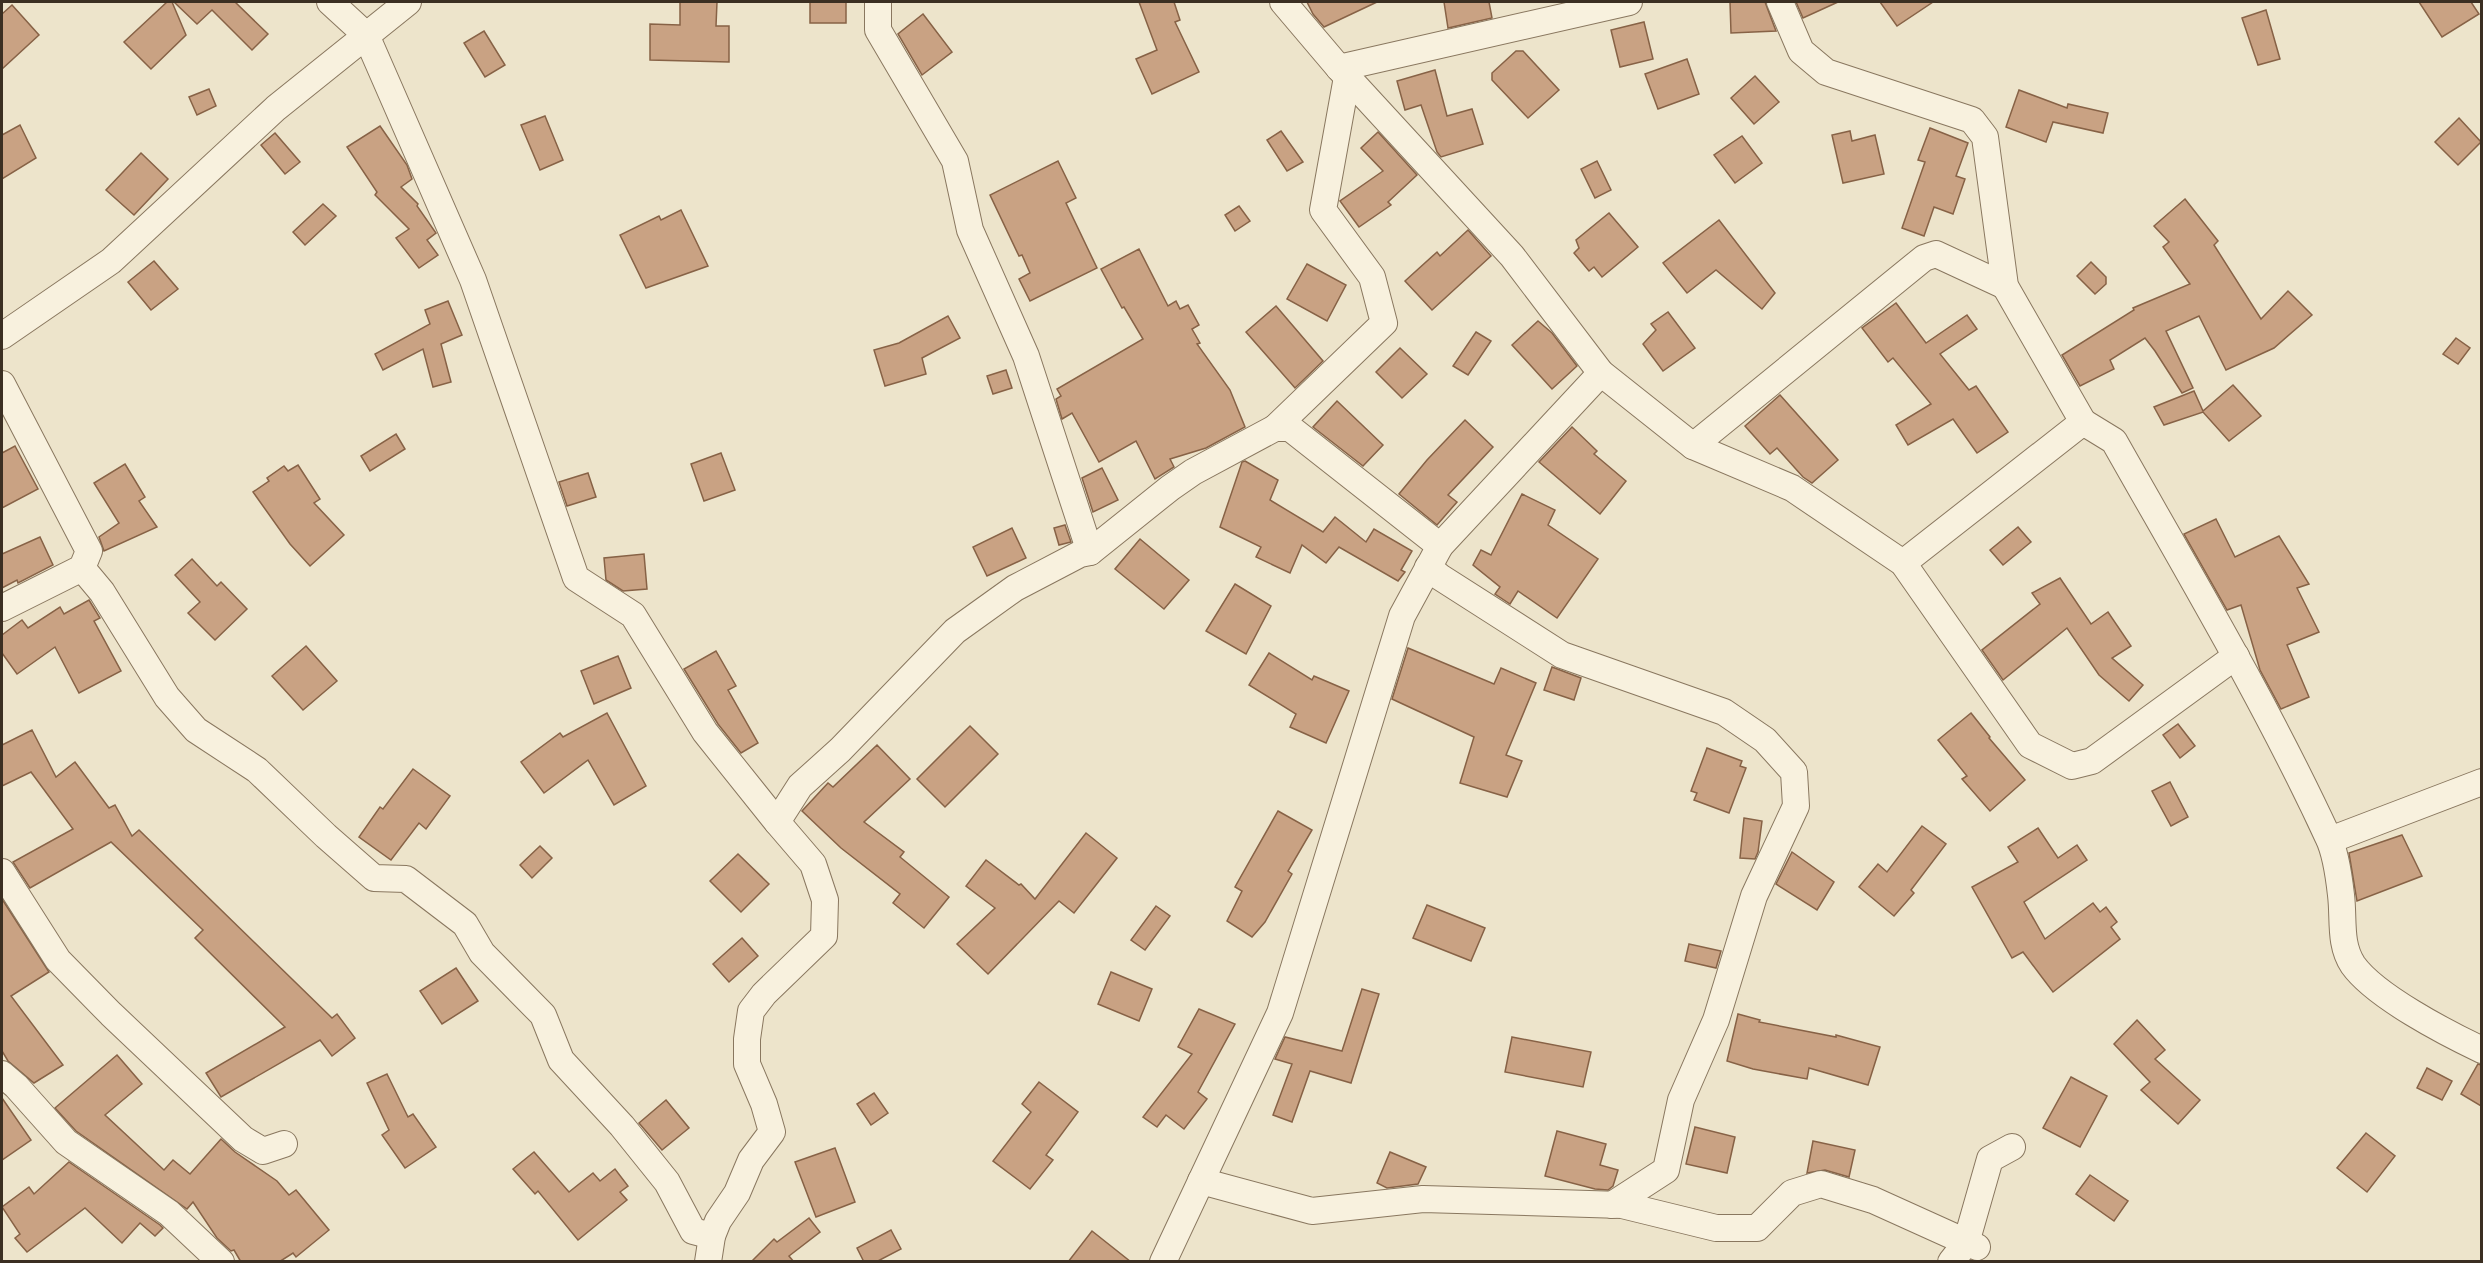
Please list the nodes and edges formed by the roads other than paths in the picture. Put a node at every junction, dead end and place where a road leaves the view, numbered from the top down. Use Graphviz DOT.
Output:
graph roads {
  1 [pos="330,2"];
  2 [pos="408,2"];
  3 [pos="878,2"];
  4 [pos="1283,2"];
  5 [pos="1629,2"];
  6 [pos="1780,2"];
  7 [pos="366,35"];
  8 [pos="1343,72"];
  9 [pos="2005,286"];
  10 [pos="2,336"];
  11 [pos="1601,373"];
  12 [pos="2,384"];
  13 [pos="2083,422"];
  14 [pos="1275,428"];
  15 [pos="1693,446"];
  16 [pos="1090,552"];
  17 [pos="1434,556"];
  18 [pos="1903,563"];
  19 [pos="82,568"];
  20 [pos="2,608"];
  21 [pos="2236,656"];
  22 [pos="2481,782"];
  23 [pos="777,822"];
  24 [pos="2330,840"];
  25 [pos="2,872"];
  26 [pos="2481,1050"];
  27 [pos="2,1074"];
  28 [pos="284,1144"];
  29 [pos="2012,1147"];
  30 [pos="1200,1181"];
  31 [pos="1612,1205"];
  32 [pos="712,1236"];
  33 [pos="1964,1250"];
  34 [pos="221,1262"];
  35 [pos="708,1262"];
  36 [pos="1163,1262"];
  1 -- 7 [label="street"];
  2 -- 7 [label="street"];
  3 -- 16 [label="street"];
  4 -- 8 [label="street"];
  5 -- 8 [label="street"];
  6 -- 9 [label="street"];
  7 -- 10 [label="street"];
  7 -- 23 [label="street"];
  8 -- 11 [label="street"];
  8 -- 14 [label="street"];
  9 -- 13 [label="street"];
  9 -- 15 [label="street"];
  11 -- 15 [label="street"];
  11 -- 17 [label="street"];
  12 -- 19 [label="street"];
  13 -- 18 [label="street"];
  13 -- 21 [label="street"];
  14 -- 16 [label="street"];
  14 -- 17 [label="street"];
  15 -- 18 [label="street"];
  16 -- 23 [label="street"];
  17 -- 30 [label="street"];
  17 -- 31 [label="street"];
  18 -- 21 [label="street"];
  19 -- 20 [label="street"];
  19 -- 32 [label="street"];
  21 -- 24 [label="street"];
  22 -- 24 [label="street"];
  23 -- 32 [label="street"];
  24 -- 26 [label="street"];
  25 -- 28 [label="street"];
  27 -- 34 [label="street"];
  29 -- 33 [label="street"];
  30 -- 31 [label="street"];
  30 -- 36 [label="street"];
  31 -- 33 [label="street"];
  32 -- 35 [label="street"];
}
